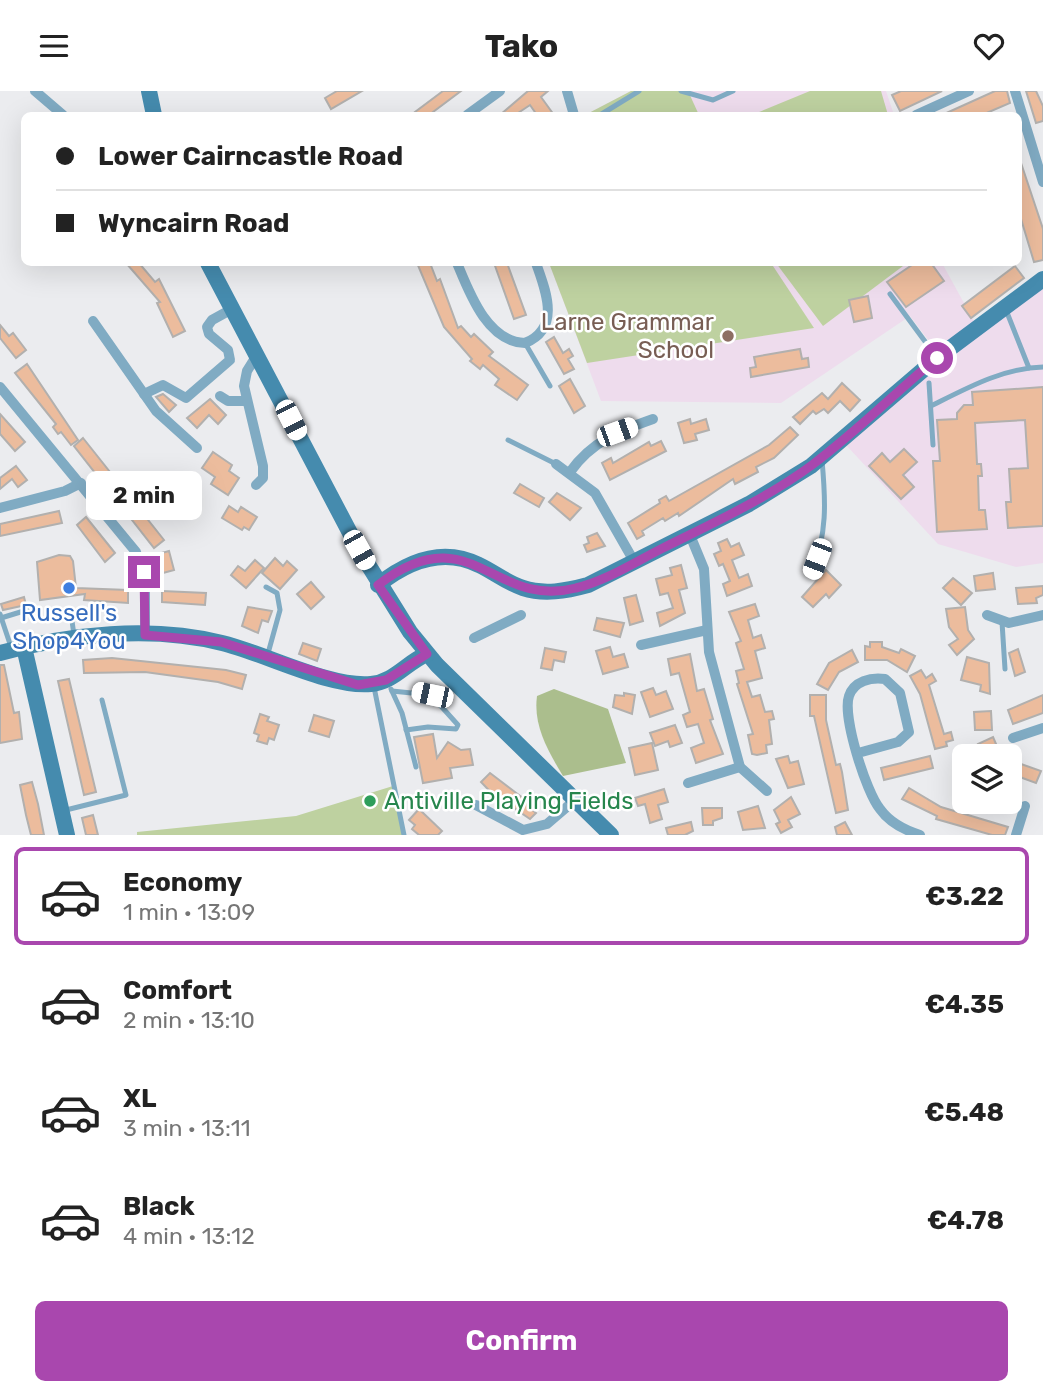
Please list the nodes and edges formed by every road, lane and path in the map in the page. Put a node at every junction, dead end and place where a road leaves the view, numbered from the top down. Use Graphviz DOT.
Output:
graph roads {
  1 [pos="35,91"];
  2 [pos="149,91"];
  3 [pos="500,91"];
  4 [pos="567,91"];
  5 [pos="639,91"];
  6 [pos="681,91"];
  7 [pos="733,91"];
  8 [pos="969,91"];
  9 [pos="1016,91"];
  10 [pos="939,110"];
  11 [pos="59,112"];
  12 [pos="153,112"];
  13 [pos="471,112"];
  14 [pos="574,112"];
  15 [pos="605,112"];
  16 [pos="1043,182"];
  17 [pos="210,266"];
  18 [pos="458,266"];
  19 [pos="537,266"];
  20 [pos="1043,279"];
  21 [pos="890,294"];
  22 [pos="1005,307"];
  23 [pos="232,309"];
  24 [pos="98,323"];
  25 [pos="526,343"];
  26 [pos="257,355"];
  27 [pos="937,358"];
  28 [pos="1029,367"];
  29 [pos="1043,367"];
  30 [pos="929,383"];
  31 [pos="550,386"];
  32 [pos="0,387"];
  33 [pos="144,394"];
  34 [pos="220,396"];
  35 [pos="247,401"];
  36 [pos="931,406"];
  37 [pos="653,419"];
  38 [pos="509,440"];
  39 [pos="933,445"];
  40 [pos="184,456"];
  41 [pos="822,457"];
  42 [pos="556,464"];
  43 [pos="570,472"];
  44 [pos="81,483"];
  45 [pos="256,485"];
  46 [pos="0,508"];
  47 [pos="690,535"];
  48 [pos="635,563"];
  49 [pos="812,574"];
  50 [pos="378,585"];
  51 [pos="266,587"];
  52 [pos="27,610"];
  53 [pos="52,615"];
  54 [pos="521,615"];
  55 [pos="987,615"];
  56 [pos="1043,615"];
  57 [pos="1,616"];
  58 [pos="1002,622"];
  59 [pos="708,630"];
  60 [pos="410,632"];
  61 [pos="145,635"];
  62 [pos="75,638"];
  63 [pos="474,638"];
  64 [pos="641,645"];
  65 [pos="12,650"];
  66 [pos="427,654"];
  67 [pos="267,657"];
  68 [pos="1005,669"];
  69 [pos="402,671"];
  70 [pos="384,685"];
  71 [pos="102,699"];
  72 [pos="1043,728"];
  73 [pos="406,730"];
  74 [pos="1013,738"];
  75 [pos="858,753"];
  76 [pos="416,767"];
  77 [pos="740,767"];
  78 [pos="688,782"];
  79 [pos="767,791"];
  80 [pos="575,800"];
  81 [pos="476,805"];
  82 [pos="1025,806"];
  83 [pos="62,811"];
  84 [pos="67,835"];
  85 [pos="404,835"];
  86 [pos="611,835"];
  87 [pos="920,835"];
  88 [pos="1016,835"];
  1 -- 11 [label="street"];
  2 -- 12 [label="street"];
  3 -- 13 [label="street"];
  4 -- 14 [label="street"];
  5 -- 15 [label="lane"];
  6 -- 7 [label="lane"];
  8 -- 10 [label="street"];
  9 -- 16 [label="street"];
  17 -- 23 [label="street"];
  18 -- 25 [label="street"];
  19 -- 25 [label="street"];
  20 -- 22 [label="street"];
  21 -- 27 [label="lane"];
  22 -- 27 [label="street"];
  22 -- 28 [label="lane"];
  23 -- 26 [label="street"];
  23 -- 33 [label="street"];
  24 -- 33 [label="street"];
  25 -- 31 [label="lane"];
  26 -- 35 [label="street"];
  26 -- 50 [label="street"];
  27 -- 41 [label="street"];
  28 -- 29 [label="lane"];
  28 -- 36 [label="lane"];
  30 -- 36 [label="lane"];
  32 -- 44 [label="street"];
  33 -- 40 [label="street"];
  34 -- 35 [label="street"];
  35 -- 45 [label="street"];
  36 -- 39 [label="lane"];
  37 -- 43 [label="street"];
  38 -- 42 [label="lane"];
  41 -- 47 [label="street"];
  41 -- 49 [label="lane"];
  42 -- 43 [label="street"];
  43 -- 48 [label="street"];
  44 -- 46 [label="street"];
  44 -- 61 [label="street"];
  47 -- 48 [label="street"];
  47 -- 59 [label="street"];
  48 -- 50 [label="street"];
  50 -- 60 [label="street"];
  51 -- 67 [label="lane"];
  52 -- 57 [label="lane"];
  53 -- 62 [label="lane"];
  54 -- 63 [label="street"];
  55 -- 58 [label="street"];
  56 -- 58 [label="street"];
  57 -- 65 [label="lane"];
  58 -- 68 [label="lane"];
  59 -- 64 [label="street"];
  59 -- 77 [label="street"];
  60 -- 66 [label="street"];
  60 -- 69 [label="street"];
  61 -- 62 [label="street"];
  61 -- 67 [label="street"];
  62 -- 65 [label="street"];
  65 -- 83 [label="street"];
  66 -- 69 [label="street"];
  66 -- 80 [label="street"];
  67 -- 70 [label="street"];
  69 -- 70 [label="street"];
  70 -- 73 [label="lane"];
  70 -- 73 [label="lane"];
  70 -- 85 [label="lane"];
  71 -- 83 [label="lane"];
  72 -- 74 [label="street"];
  73 -- 76 [label="lane"];
  75 -- 75 [label="street"];
  75 -- 87 [label="street"];
  77 -- 78 [label="street"];
  77 -- 79 [label="street"];
  80 -- 81 [label="street"];
  80 -- 86 [label="street"];
  82 -- 88 [label="street"];
  83 -- 84 [label="street"];
}
